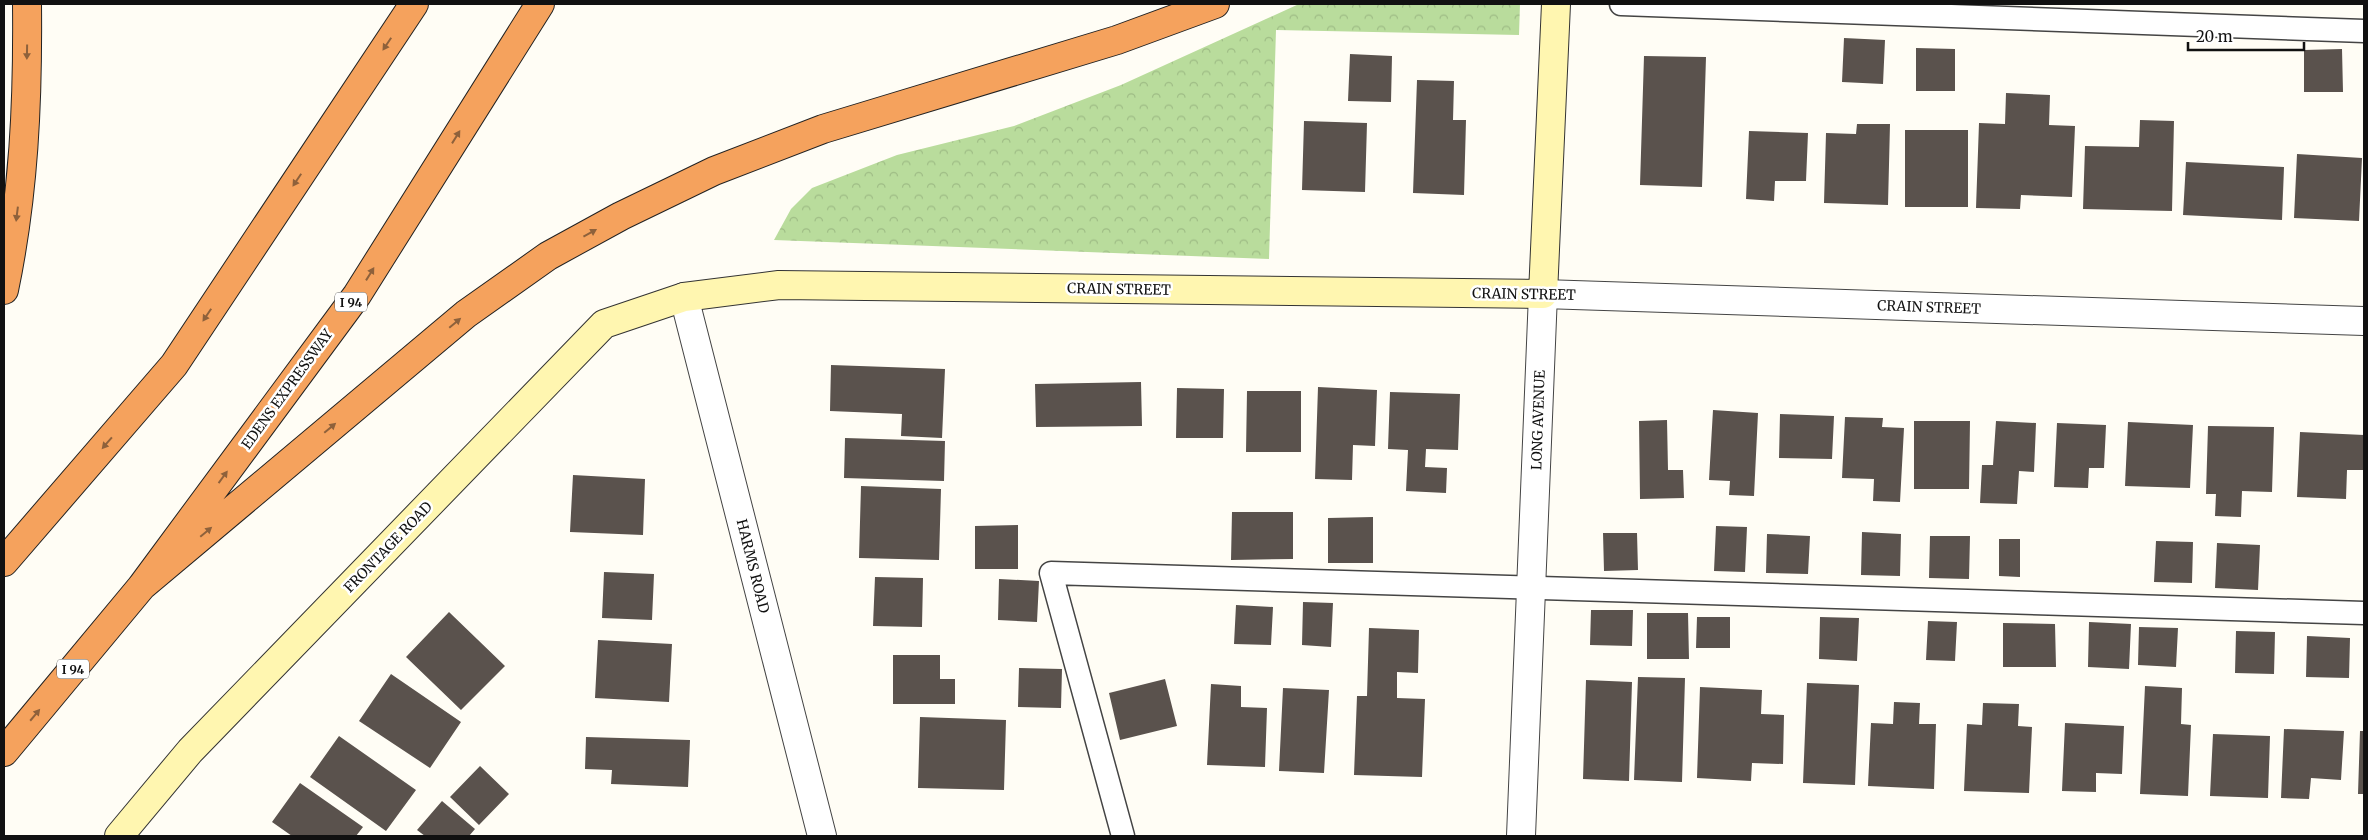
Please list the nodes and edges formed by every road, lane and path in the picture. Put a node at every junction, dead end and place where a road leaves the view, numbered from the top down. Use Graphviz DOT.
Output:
graph roads {
  1 [pos="27,4"];
  2 [pos="414,4"];
  3 [pos="540,4"];
  4 [pos="1215,4"];
  5 [pos="1556,4"];
  6 [pos="1621,4"];
  7 [pos="2364,31"];
  8 [pos="4,290"];
  9 [pos="1543,294"];
  10 [pos="684,297"];
  11 [pos="2364,321"];
  12 [pos="4,562"];
  13 [pos="142,586"];
  14 [pos="1531,587"];
  15 [pos="2364,613"];
  16 [pos="4,752"];
  17 [pos="119,836"];
  18 [pos="822,836"];
  19 [pos="1123,836"];
  20 [pos="1521,836"];
  1 -- 8 [label="highway, one-way"];
  2 -- 12 [label="highway, one-way"];
  13 -- 3 [label="highway, EDENS EXPRESSWAY / I 94, one-way"];
  13 -- 4 [label="highway, one-way"];
  5 -- 9 [label="street, LONG AVENUE"];
  6 -- 7 [label="lane"];
  9 -- 10 [label="street, CRAIN STREET"];
  9 -- 11 [label="street, CRAIN STREET"];
  9 -- 14 [label="street, LONG AVENUE"];
  10 -- 17 [label="street, FRONTAGE ROAD"];
  10 -- 18 [label="street, HARMS ROAD"];
  16 -- 13 [label="highway, EDENS EXPRESSWAY / I 94, one-way"];
  14 -- 15 [label="lane"];
  14 -- 19 [label="lane"];
  14 -- 20 [label="street, LONG AVENUE"];
}
